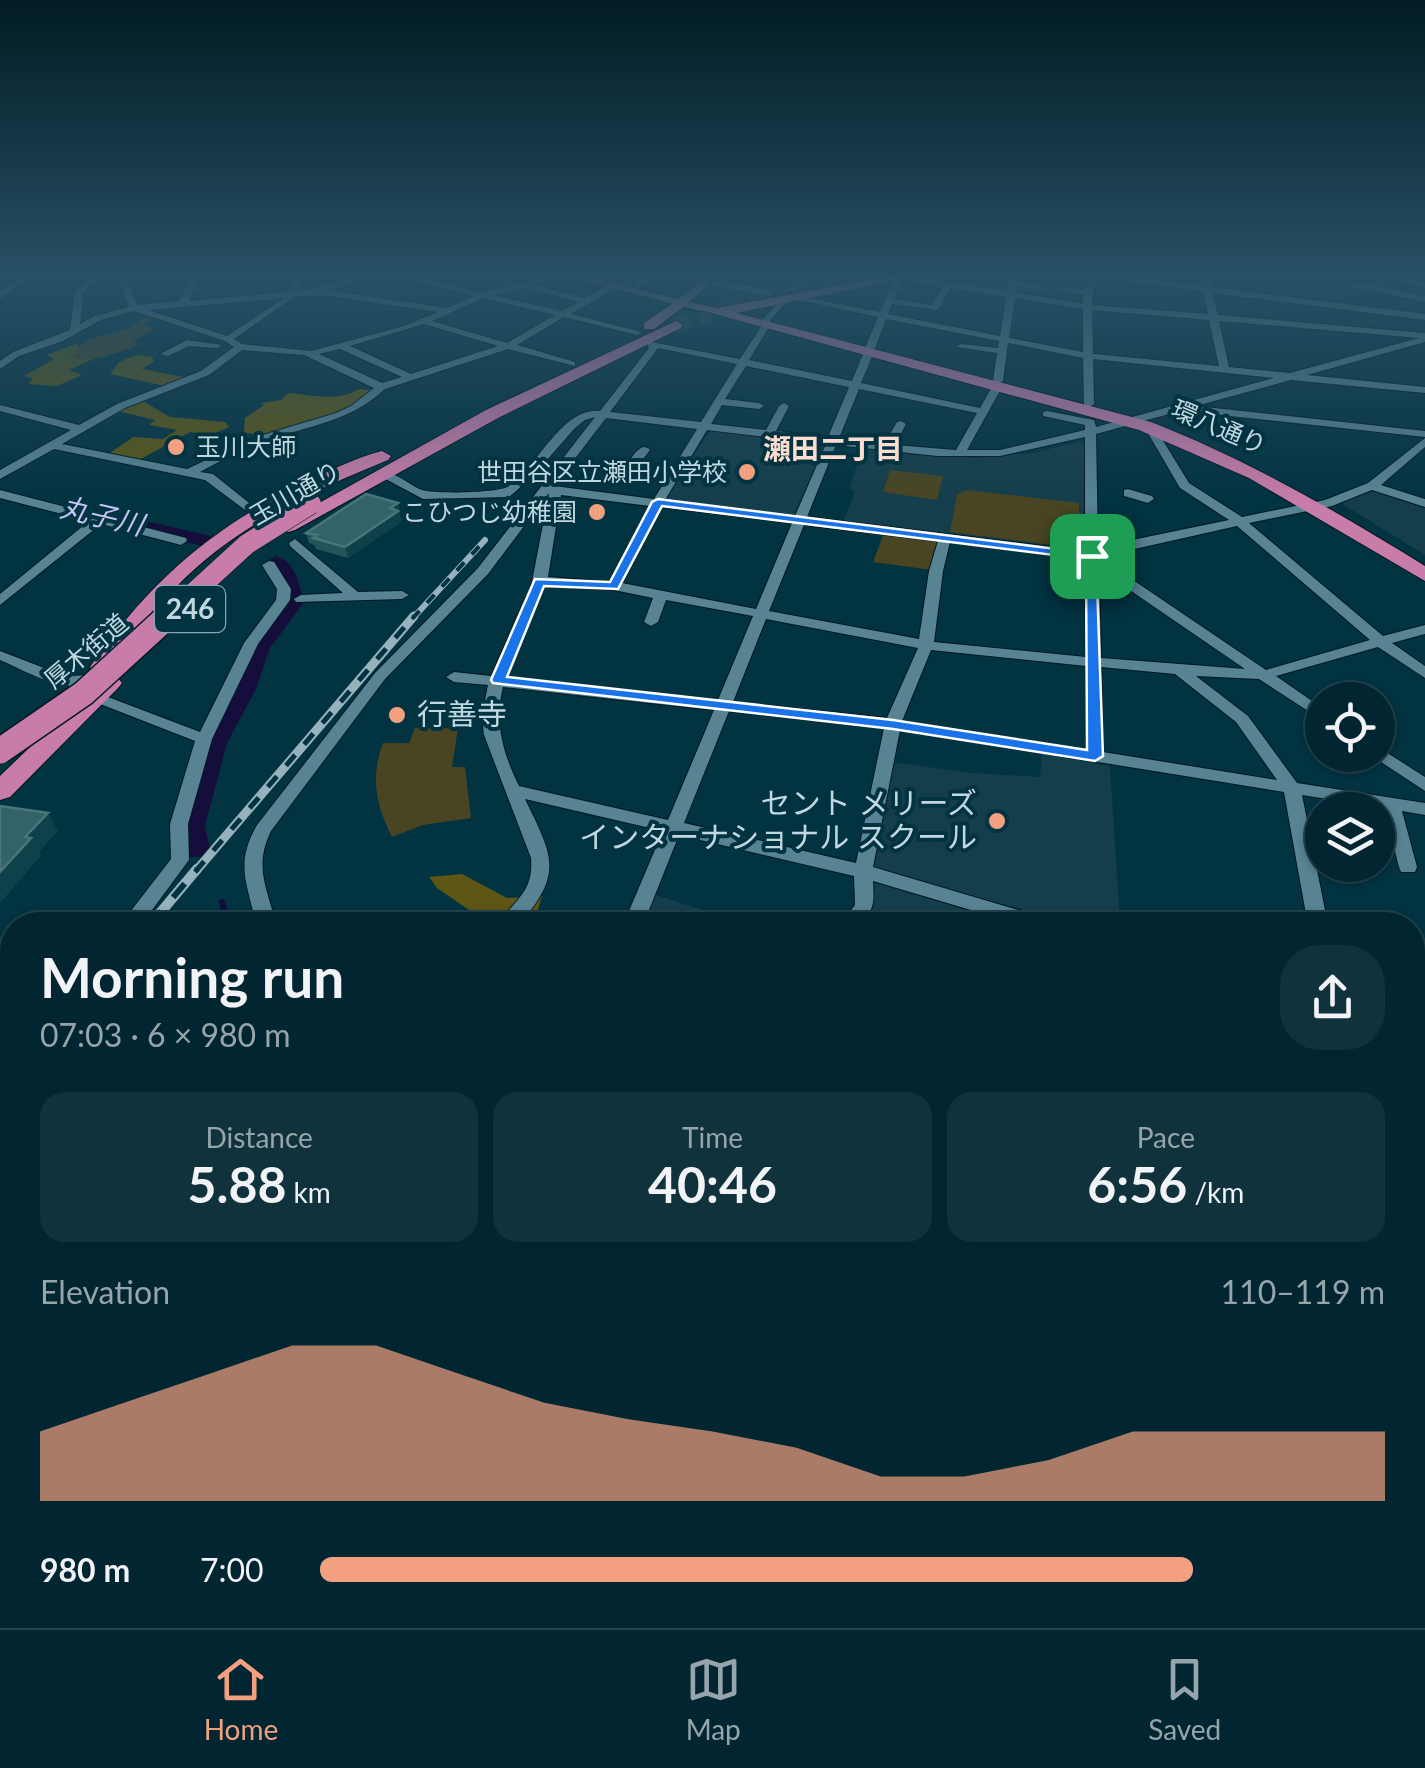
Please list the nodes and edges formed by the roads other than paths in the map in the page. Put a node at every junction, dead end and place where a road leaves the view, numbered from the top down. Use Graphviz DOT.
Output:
graph roads {
  1 [pos="27,350"];
  2 [pos="173,350"];
  3 [pos="226,350"];
  4 [pos="282,350"];
  5 [pos="326,350"];
  6 [pos="351,350"];
  7 [pos="494,350"];
  8 [pos="526,350"];
  9 [pos="606,350"];
  10 [pos="616,350"];
  11 [pos="616,350"];
  12 [pos="652,350"];
  13 [pos="715,350"];
  14 [pos="749,350"];
  15 [pos="994,350"];
  16 [pos="1060,350"];
  17 [pos="1088,350"];
  18 [pos="1220,350"];
  19 [pos="1381,350"];
  20 [pos="869,351"];
  21 [pos="1002,351"];
  22 [pos="165,354"];
  23 [pos="310,354"];
  24 [pos="1088,356"];
  25 [pos="1136,361"];
  26 [pos="744,362"];
  27 [pos="571,364"];
  28 [pos="1172,364"];
  29 [pos="0,366"];
  30 [pos="1225,370"];
  31 [pos="1137,374"];
  32 [pos="1292,376"];
  33 [pos="410,377"];
  34 [pos="1176,383"];
  35 [pos="998,384"];
  36 [pos="856,385"];
  37 [pos="381,387"];
  38 [pos="1425,390"];
  39 [pos="719,402"];
  40 [pos="759,406"];
  41 [pos="784,406"];
  42 [pos="1183,406"];
  43 [pos="0,408"];
  44 [pos="981,411"];
  45 [pos="593,414"];
  46 [pos="1047,414"];
  47 [pos="477,418"];
  48 [pos="1090,418"];
  49 [pos="1140,422"];
  50 [pos="901,424"];
  51 [pos="704,426"];
  52 [pos="80,428"];
  53 [pos="1046,430"];
  54 [pos="770,434"];
  55 [pos="1010,436"];
  56 [pos="1070,438"];
  57 [pos="1425,438"];
  58 [pos="833,441"];
  59 [pos="50,445"];
  60 [pos="888,448"];
  61 [pos="1029,449"];
  62 [pos="644,450"];
  63 [pos="958,454"];
  64 [pos="546,458"];
  65 [pos="566,460"];
  66 [pos="634,465"];
  67 [pos="392,467"];
  68 [pos="188,473"];
  69 [pos="0,474"];
  70 [pos="1372,486"];
  71 [pos="550,489"];
  72 [pos="1128,493"];
  73 [pos="0,494"];
  74 [pos="1148,499"];
  75 [pos="658,502"];
  76 [pos="1322,504"];
  77 [pos="1425,504"];
  78 [pos="249,509"];
  79 [pos="313,509"];
  80 [pos="98,520"];
  81 [pos="800,520"];
  82 [pos="1239,521"];
  83 [pos="311,532"];
  84 [pos="945,538"];
  85 [pos="181,540"];
  86 [pos="1092,556"];
  87 [pos="1416,563"];
  88 [pos="269,565"];
  89 [pos="540,582"];
  90 [pos="614,586"];
  91 [pos="402,595"];
  92 [pos="355,596"];
  93 [pos="661,596"];
  94 [pos="301,599"];
  95 [pos="0,601"];
  96 [pos="762,616"];
  97 [pos="651,622"];
  98 [pos="1425,630"];
  99 [pos="1381,642"];
  100 [pos="926,645"];
  101 [pos="0,655"];
  102 [pos="1093,664"];
  103 [pos="1179,670"];
  104 [pos="1425,673"];
  105 [pos="1264,674"];
  106 [pos="454,677"];
  107 [pos="498,680"];
  108 [pos="94,688"];
  109 [pos="1305,703"];
  110 [pos="724,704"];
  111 [pos="893,724"];
  112 [pos="0,739"];
  113 [pos="204,739"];
  114 [pos="0,751"];
  115 [pos="1095,756"];
  116 [pos="1395,764"];
  117 [pos="0,772"];
  118 [pos="1425,785"];
  119 [pos="1292,788"];
  120 [pos="512,790"];
  121 [pos="0,791"];
  122 [pos="1317,792"];
  123 [pos="1395,805"];
  124 [pos="1425,809"];
  125 [pos="1395,819"];
  126 [pos="674,826"];
  127 [pos="1408,867"];
  128 [pos="862,871"];
  129 [pos="140,912"];
  130 [pos="262,912"];
  131 [pos="518,912"];
  132 [pos="638,912"];
  133 [pos="860,912"];
  134 [pos="1001,912"];
  135 [pos="1316,912"];
  1 -- 29 [label="street"];
  2 -- 22 [label="street"];
  3 -- 52 [label="street"];
  4 -- 23 [label="street"];
  5 -- 23 [label="street"];
  6 -- 33 [label="street"];
  7 -- 33 [label="street"];
  8 -- 27 [label="street"];
  9 -- 27 [label="highway, 246"];
  10 -- 47 [label="highway, 玉川通り / 246"];
  11 -- 47 [label="highway, 246"];
  12 -- 45 [label="street"];
  13 -- 26 [label="street"];
  14 -- 26 [label="street"];
  15 -- 21 [label="street"];
  16 -- 24 [label="street"];
  17 -- 24 [label="street"];
  18 -- 30 [label="street"];
  19 -- 32 [label="street"];
  20 -- 35 [label="highway, 環八通り"];
  20 -- 36 [label="street"];
  21 -- 35 [label="street"];
  23 -- 37 [label="street"];
  24 -- 25 [label="street"];
  24 -- 48 [label="street"];
  25 -- 28 [label="street"];
  25 -- 31 [label="street"];
  26 -- 36 [label="street"];
  26 -- 39 [label="street"];
  27 -- 47 [label="highway, 246"];
  28 -- 30 [label="street"];
  28 -- 34 [label="street"];
  30 -- 32 [label="street"];
  32 -- 38 [label="street"];
  32 -- 42 [label="street"];
  33 -- 37 [label="street"];
  35 -- 44 [label="street"];
  35 -- 48 [label="highway, 環八通り"];
  36 -- 44 [label="street"];
  36 -- 58 [label="street"];
  37 -- 68 [label="street"];
  39 -- 40 [label="street"];
  39 -- 51 [label="street"];
  41 -- 54 [label="street"];
  42 -- 49 [label="street"];
  42 -- 57 [label="street"];
  43 -- 52 [label="street"];
  44 -- 63 [label="street"];
  45 -- 51 [label="street"];
  45 -- 64 [label="street"];
  45 -- 65 [label="street"];
  46 -- 48 [label="street"];
  47 -- 67 [label="highway, 玉川通り / 246"];
  48 -- 49 [label="highway, 環八通り"];
  48 -- 49 [label="street"];
  48 -- 56 [label="street"];
  48 -- 86 [label="street"];
  49 -- 76 [label="highway, 環八通り"];
  49 -- 82 [label="street"];
  50 -- 60 [label="street"];
  51 -- 54 [label="street"];
  51 -- 75 [label="street"];
  52 -- 59 [label="street"];
  53 -- 56 [label="street"];
  54 -- 58 [label="street"];
  55 -- 61 [label="street"];
  56 -- 61 [label="street"];
  57 -- 70 [label="street"];
  58 -- 60 [label="street"];
  58 -- 81 [label="street"];
  59 -- 68 [label="street"];
  59 -- 69 [label="street"];
  60 -- 63 [label="street"];
  61 -- 63 [label="street"];
  62 -- 66 [label="street"];
  64 -- 65 [label="street"];
  64 -- 67 [label="street"];
  65 -- 71 [label="street"];
  67 -- 79 [label="highway, 厚木街道 / 246"];
  67 -- 79 [label="street"];
  67 -- 108 [label="highway, 玉川通り / 246"];
  67 -- 108 [label="highway, 玉川通り / 246"];
  68 -- 78 [label="street"];
  70 -- 76 [label="street"];
  70 -- 77 [label="street"];
  71 -- 75 [label="street"];
  71 -- 89 [label="street"];
  71 -- 130 [label="street"];
  72 -- 74 [label="street"];
  73 -- 80 [label="street"];
  75 -- 81 [label="street"];
  75 -- 90 [label="street"];
  76 -- 82 [label="street"];
  76 -- 87 [label="highway, 環八通り"];
  79 -- 112 [label="highway, 厚木街道 / 246"];
  79 -- 114 [label="highway, 厚木街道 / 246, bridge"];
  80 -- 85 [label="street"];
  80 -- 95 [label="street"];
  81 -- 84 [label="street"];
  81 -- 96 [label="street"];
  82 -- 86 [label="street"];
  82 -- 99 [label="street"];
  83 -- 92 [label="street"];
  84 -- 86 [label="street"];
  84 -- 100 [label="street"];
  86 -- 102 [label="street"];
  86 -- 105 [label="street"];
  88 -- 113 [label="street"];
  89 -- 90 [label="street"];
  89 -- 107 [label="street"];
  90 -- 93 [label="street"];
  91 -- 92 [label="street"];
  92 -- 94 [label="street"];
  93 -- 96 [label="street"];
  93 -- 97 [label="street"];
  96 -- 100 [label="street"];
  96 -- 110 [label="street"];
  98 -- 99 [label="street"];
  99 -- 104 [label="street"];
  99 -- 105 [label="street"];
  100 -- 102 [label="street"];
  100 -- 111 [label="street"];
  101 -- 108 [label="street"];
  102 -- 103 [label="street"];
  102 -- 115 [label="street"];
  103 -- 105 [label="street"];
  103 -- 119 [label="street"];
  105 -- 109 [label="street"];
  106 -- 107 [label="street"];
  107 -- 110 [label="street"];
  107 -- 120 [label="street"];
  108 -- 113 [label="street"];
  108 -- 117 [label="highway, 玉川通り / 246"];
  108 -- 121 [label="highway, 玉川通り / 246"];
  110 -- 111 [label="street"];
  110 -- 126 [label="street"];
  111 -- 115 [label="street"];
  111 -- 128 [label="street"];
  113 -- 129 [label="street"];
  115 -- 119 [label="street"];
  116 -- 118 [label="street"];
  119 -- 122 [label="street"];
  119 -- 135 [label="street"];
  120 -- 126 [label="street"];
  120 -- 131 [label="street"];
  123 -- 124 [label="street"];
  125 -- 127 [label="street"];
  126 -- 128 [label="street"];
  126 -- 132 [label="street"];
  128 -- 133 [label="street"];
  128 -- 134 [label="street"];
}
